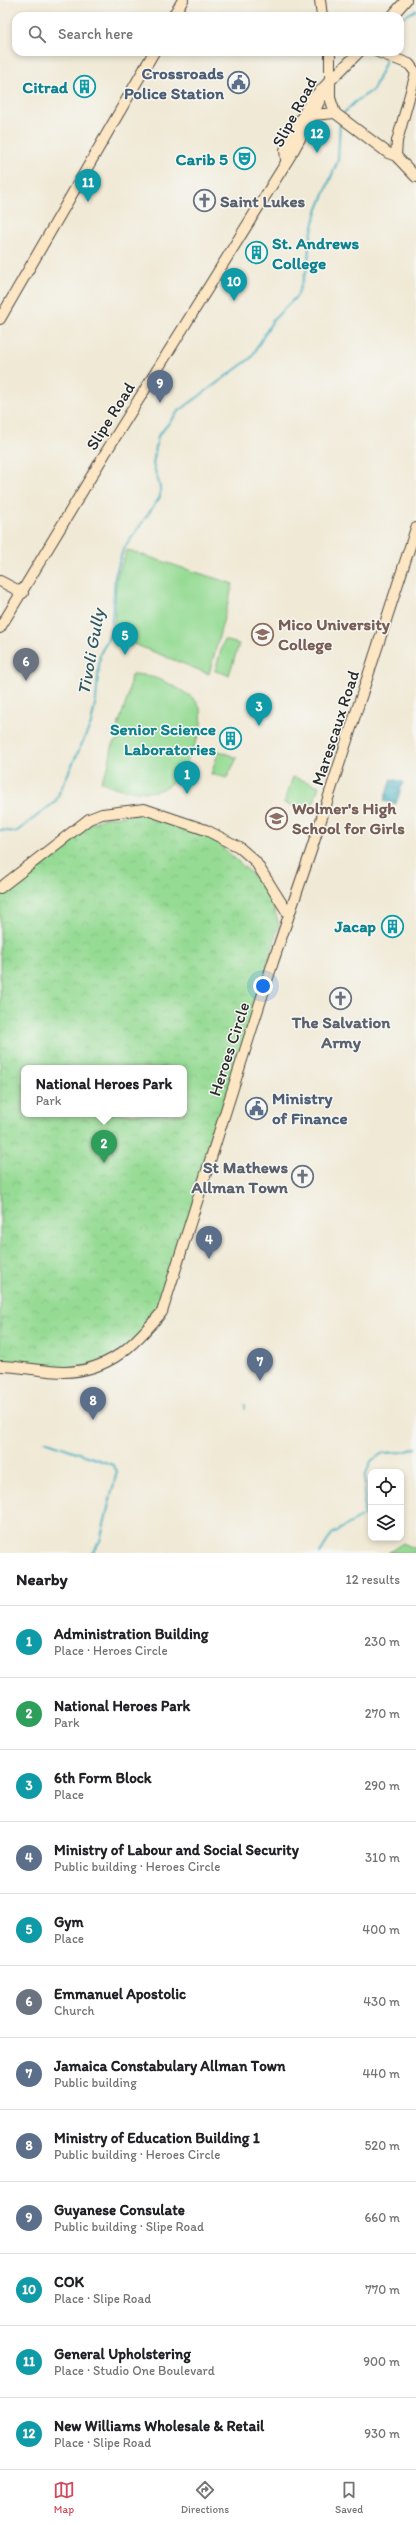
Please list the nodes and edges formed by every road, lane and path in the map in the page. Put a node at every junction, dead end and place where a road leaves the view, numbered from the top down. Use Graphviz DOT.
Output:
graph roads {
  1 [pos="183,0"];
  2 [pos="320,0"];
  3 [pos="406,0"];
  4 [pos="176,12"];
  5 [pos="322,12"];
  6 [pos="396,12"];
  7 [pos="404,55"];
  8 [pos="152,56"];
  9 [pos="330,56"];
  10 [pos="355,56"];
  11 [pos="387,56"];
  12 [pos="416,59"];
  13 [pos="416,73"];
  14 [pos="330,78"];
  15 [pos="313,115"];
  16 [pos="339,116"];
  17 [pos="396,156"];
  18 [pos="286,160"];
  19 [pos="416,176"];
  20 [pos="0,319"];
  21 [pos="416,528"];
  22 [pos="0,581"];
  23 [pos="23,593"];
  24 [pos="0,628"];
  25 [pos="0,888"];
  26 [pos="289,915"];
  27 [pos="0,1366"];
  1 -- 4 [label="main road"];
  2 -- 5 [label="main road"];
  3 -- 6 [label="main road"];
  7 -- 12 [label="main road"];
  8 -- 20 [label="main road"];
  9 -- 14 [label="main road"];
  10 -- 14 [label="main road"];
  11 -- 13 [label="main road"];
  13 -- 17 [label="main road"];
  14 -- 15 [label="main road, Slipe Road"];
  14 -- 16 [label="main road"];
  14 -- 18 [label="main road, Slipe Road"];
  15 -- 16 [label="main road"];
  15 -- 18 [label="main road, Slipe Road"];
  16 -- 17 [label="main road"];
  17 -- 19 [label="main road"];
  18 -- 23 [label="main road, Slipe Road"];
  21 -- 26 [label="main road, Marescaux Road"];
  22 -- 23 [label="main road"];
  23 -- 24 [label="main road, Slipe Road"];
  25 -- 26 [label="main road"];
  26 -- 27 [label="main road, Heroes Circle"];
}
